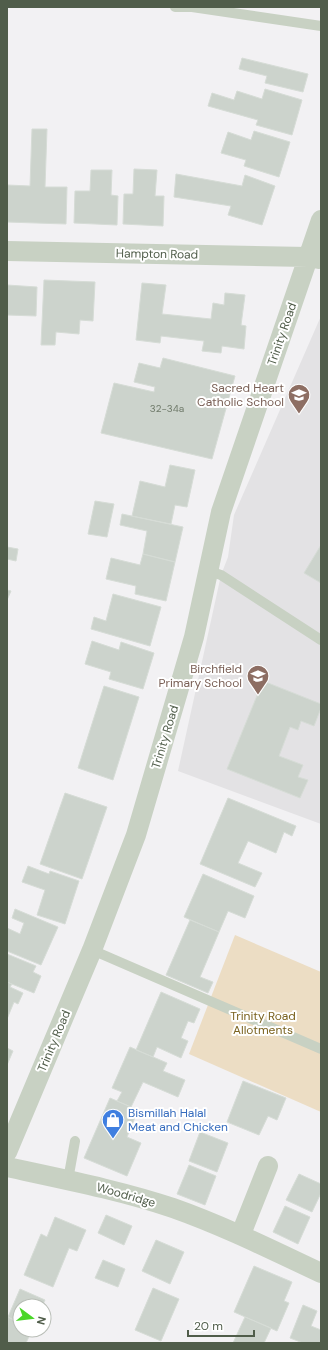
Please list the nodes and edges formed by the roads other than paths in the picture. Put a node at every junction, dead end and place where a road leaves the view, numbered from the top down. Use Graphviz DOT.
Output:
graph roads {
  1 [pos="176,7"];
  2 [pos="192,7"];
  3 [pos="321,26"];
  4 [pos="321,220"];
  5 [pos="7,251"];
  6 [pos="314,258"];
  7 [pos="209,571"];
  8 [pos="321,640"];
  9 [pos="92,950"];
  10 [pos="321,1048"];
  11 [pos="75,1141"];
  12 [pos="7,1152"];
  13 [pos="268,1166"];
  14 [pos="7,1167"];
  15 [pos="68,1180"];
  16 [pos="241,1234"];
  17 [pos="321,1273"];
  1 -- 2 [label="lane"];
  2 -- 3 [label="lane"];
  4 -- 6 [label="street, Trinity Road"];
  5 -- 6 [label="street, Hampton Road"];
  6 -- 7 [label="street, Trinity Road"];
  7 -- 8 [label="lane"];
  7 -- 9 [label="street, Trinity Road"];
  9 -- 10 [label="lane"];
  9 -- 12 [label="street, Trinity Road"];
  11 -- 15 [label="lane"];
  13 -- 16 [label="street"];
  14 -- 15 [label="street, Woodridge"];
  15 -- 16 [label="street, Woodridge"];
  16 -- 17 [label="street, Woodridge"];
}
